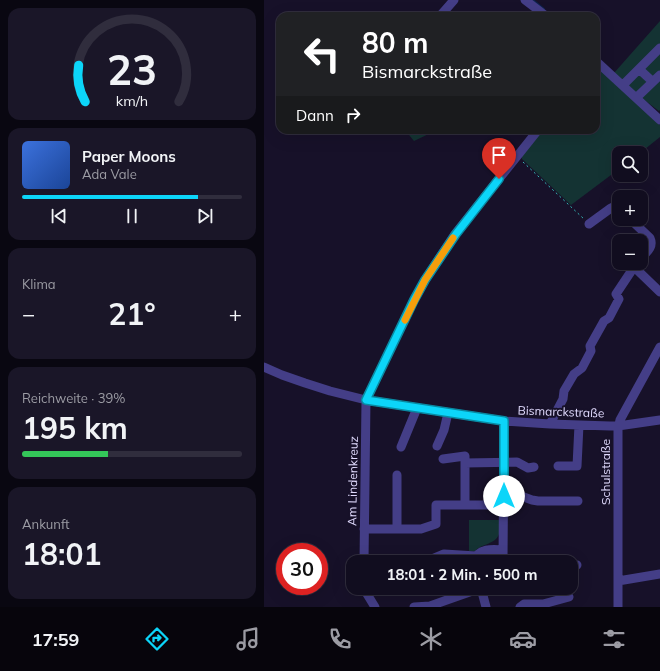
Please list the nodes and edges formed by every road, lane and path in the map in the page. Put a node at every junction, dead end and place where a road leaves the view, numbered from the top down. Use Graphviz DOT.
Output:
graph roads {
  1 [pos="454,0"];
  2 [pos="525,0"];
  3 [pos="444,12"];
  4 [pos="541,12"];
  5 [pos="660,48"];
  6 [pos="600,65"];
  7 [pos="639,69"];
  8 [pos="660,75"];
  9 [pos="653,82"];
  10 [pos="623,85"];
  11 [pos="636,98"];
  12 [pos="660,120"];
  13 [pos="535,134"];
  14 [pos="517,156"];
  15 [pos="612,208"];
  16 [pos="589,224"];
  17 [pos="637,226"];
  18 [pos="646,234"];
  19 [pos="648,236"];
  20 [pos="648,250"];
  21 [pos="630,270"];
  22 [pos="639,270"];
  23 [pos="660,292"];
  24 [pos="660,347"];
  25 [pos="264,367"];
  26 [pos="366,400"];
  27 [pos="417,408"];
  28 [pos="448,413"];
  29 [pos="660,420"];
  30 [pos="504,421"];
  31 [pos="550,424"];
  32 [pos="579,425"];
  33 [pos="618,426"];
  34 [pos="437,446"];
  35 [pos="401,447"];
  36 [pos="443,459"];
  37 [pos="504,462"];
  38 [pos="465,463"];
  39 [pos="558,466"];
  40 [pos="534,468"];
  41 [pos="397,475"];
  42 [pos="504,500"];
  43 [pos="578,501"];
  44 [pos="465,505"];
  45 [pos="364,529"];
  46 [pos="397,529"];
  47 [pos="503,550"];
  48 [pos="364,555"];
  49 [pos="478,555"];
  50 [pos="503,555"];
  51 [pos="660,574"];
  52 [pos="618,581"];
  53 [pos="367,595"];
  54 [pos="461,595"];
  55 [pos="483,595"];
  56 [pos="569,597"];
  57 [pos="375,607"];
  58 [pos="414,607"];
  59 [pos="486,607"];
  60 [pos="520,607"];
  61 [pos="618,607"];
  1 -- 3 [label="street"];
  2 -- 4 [label="street"];
  5 -- 7 [label="street"];
  6 -- 10 [label="street"];
  7 -- 9 [label="street"];
  7 -- 10 [label="street"];
  8 -- 9 [label="street"];
  9 -- 11 [label="street"];
  10 -- 11 [label="street"];
  11 -- 12 [label="street"];
  13 -- 14 [label="street"];
  14 -- 16 [label="path"];
  14 -- 26 [label="street"];
  15 -- 16 [label="street"];
  17 -- 18 [label="street"];
  19 -- 20 [label="street"];
  21 -- 31 [label="street"];
  22 -- 23 [label="street"];
  24 -- 33 [label="street, Schulstraße"];
  25 -- 26 [label="street, Bismarckstraße"];
  26 -- 27 [label="street, Bismarckstraße"];
  26 -- 45 [label="street, Am Lindenkreuz"];
  27 -- 28 [label="street, Bismarckstraße"];
  27 -- 35 [label="street"];
  28 -- 30 [label="street, Bismarckstraße"];
  28 -- 34 [label="street"];
  29 -- 33 [label="street, Bismarckstraße"];
  30 -- 31 [label="street, Bismarckstraße"];
  30 -- 37 [label="street"];
  31 -- 32 [label="street, Bismarckstraße"];
  32 -- 33 [label="street, Bismarckstraße"];
  32 -- 39 [label="street"];
  33 -- 52 [label="street, Schulstraße"];
  36 -- 38 [label="street"];
  37 -- 38 [label="street"];
  37 -- 40 [label="street"];
  37 -- 42 [label="street"];
  38 -- 44 [label="street"];
  41 -- 46 [label="street"];
  42 -- 43 [label="street"];
  42 -- 44 [label="street"];
  42 -- 47 [label="street"];
  44 -- 46 [label="street"];
  45 -- 46 [label="street"];
  45 -- 48 [label="street, Am Lindenkreuz"];
  47 -- 49 [label="street"];
  47 -- 50 [label="street"];
  51 -- 52 [label="street"];
  52 -- 61 [label="street, Schulstraße"];
  53 -- 57 [label="street"];
  54 -- 58 [label="street"];
  55 -- 59 [label="street"];
  56 -- 60 [label="street"];
}
